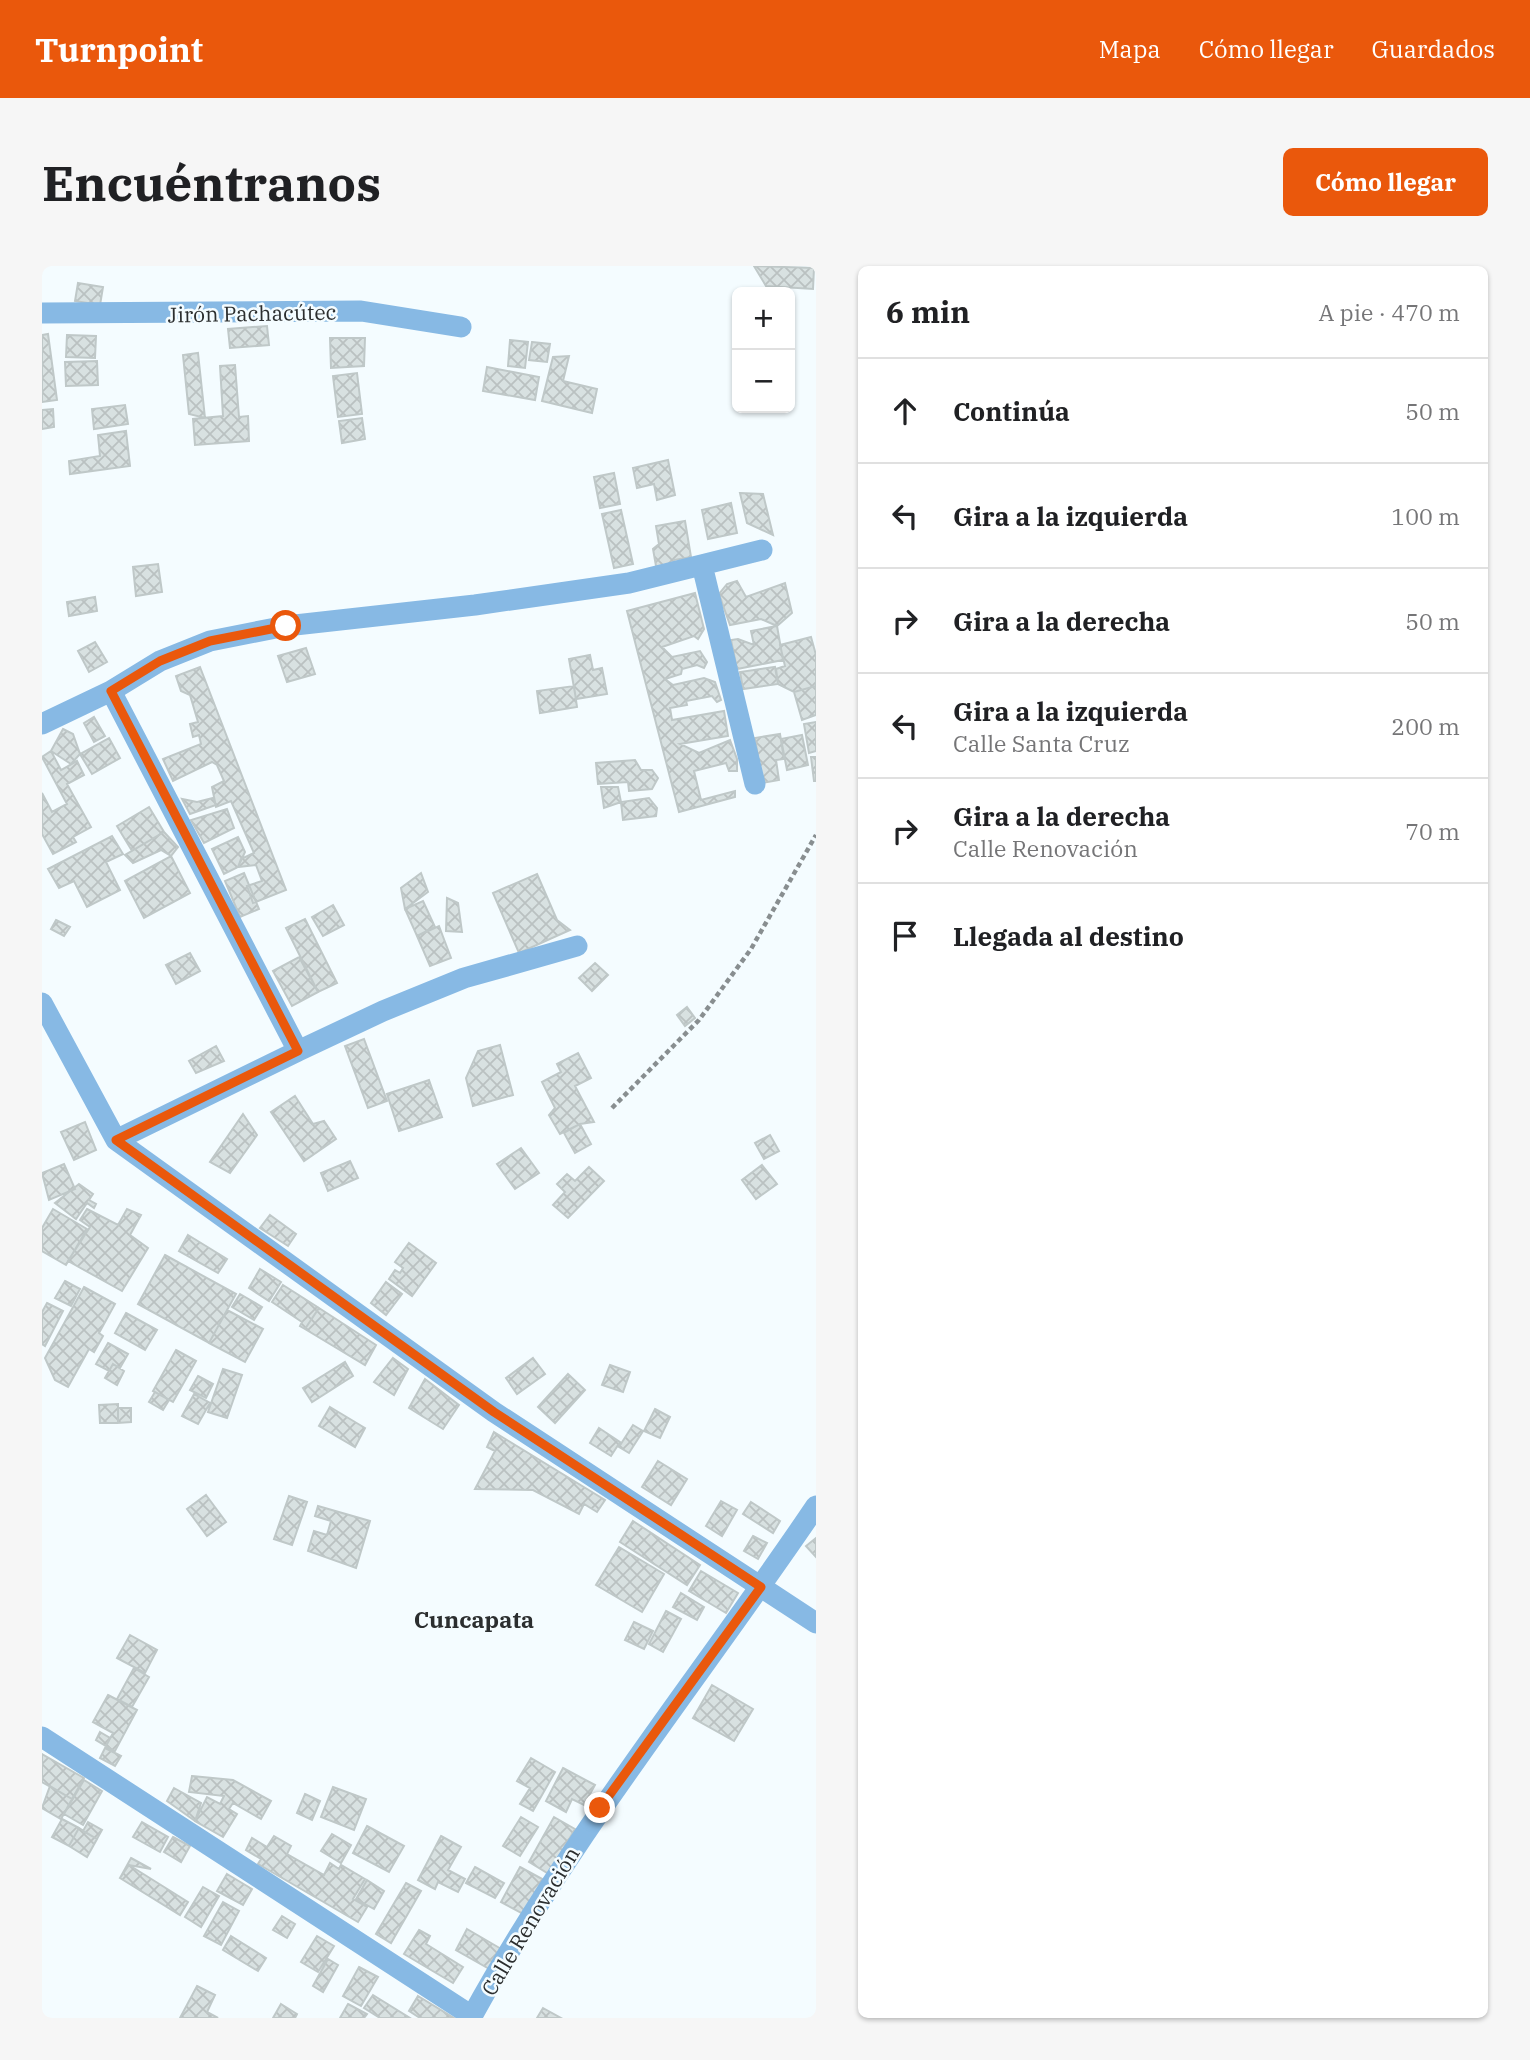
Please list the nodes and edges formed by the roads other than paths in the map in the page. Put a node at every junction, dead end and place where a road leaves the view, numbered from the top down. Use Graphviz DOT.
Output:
graph roads {
  1 [pos="42,313"];
  2 [pos="461,327"];
  3 [pos="762,550"];
  4 [pos="702,565"];
  5 [pos="111,691"];
  6 [pos="42,724"];
  7 [pos="755,784"];
  8 [pos="577,946"];
  9 [pos="42,1003"];
  10 [pos="298,1051"];
  11 [pos="116,1140"];
  12 [pos="816,1506"];
  13 [pos="761,1587"];
  14 [pos="816,1623"];
  15 [pos="42,1737"];
  16 [pos="472,2017"];
  1 -- 2 [label="street, Jirón Pachacútec"];
  3 -- 4 [label="street"];
  4 -- 5 [label="street"];
  4 -- 7 [label="street"];
  5 -- 6 [label="street"];
  5 -- 10 [label="street"];
  8 -- 10 [label="street"];
  9 -- 11 [label="street"];
  10 -- 11 [label="street"];
  11 -- 13 [label="street"];
  12 -- 13 [label="street, Calle Renovación"];
  13 -- 14 [label="street"];
  13 -- 16 [label="street, Calle Renovación"];
  15 -- 16 [label="street"];
}
